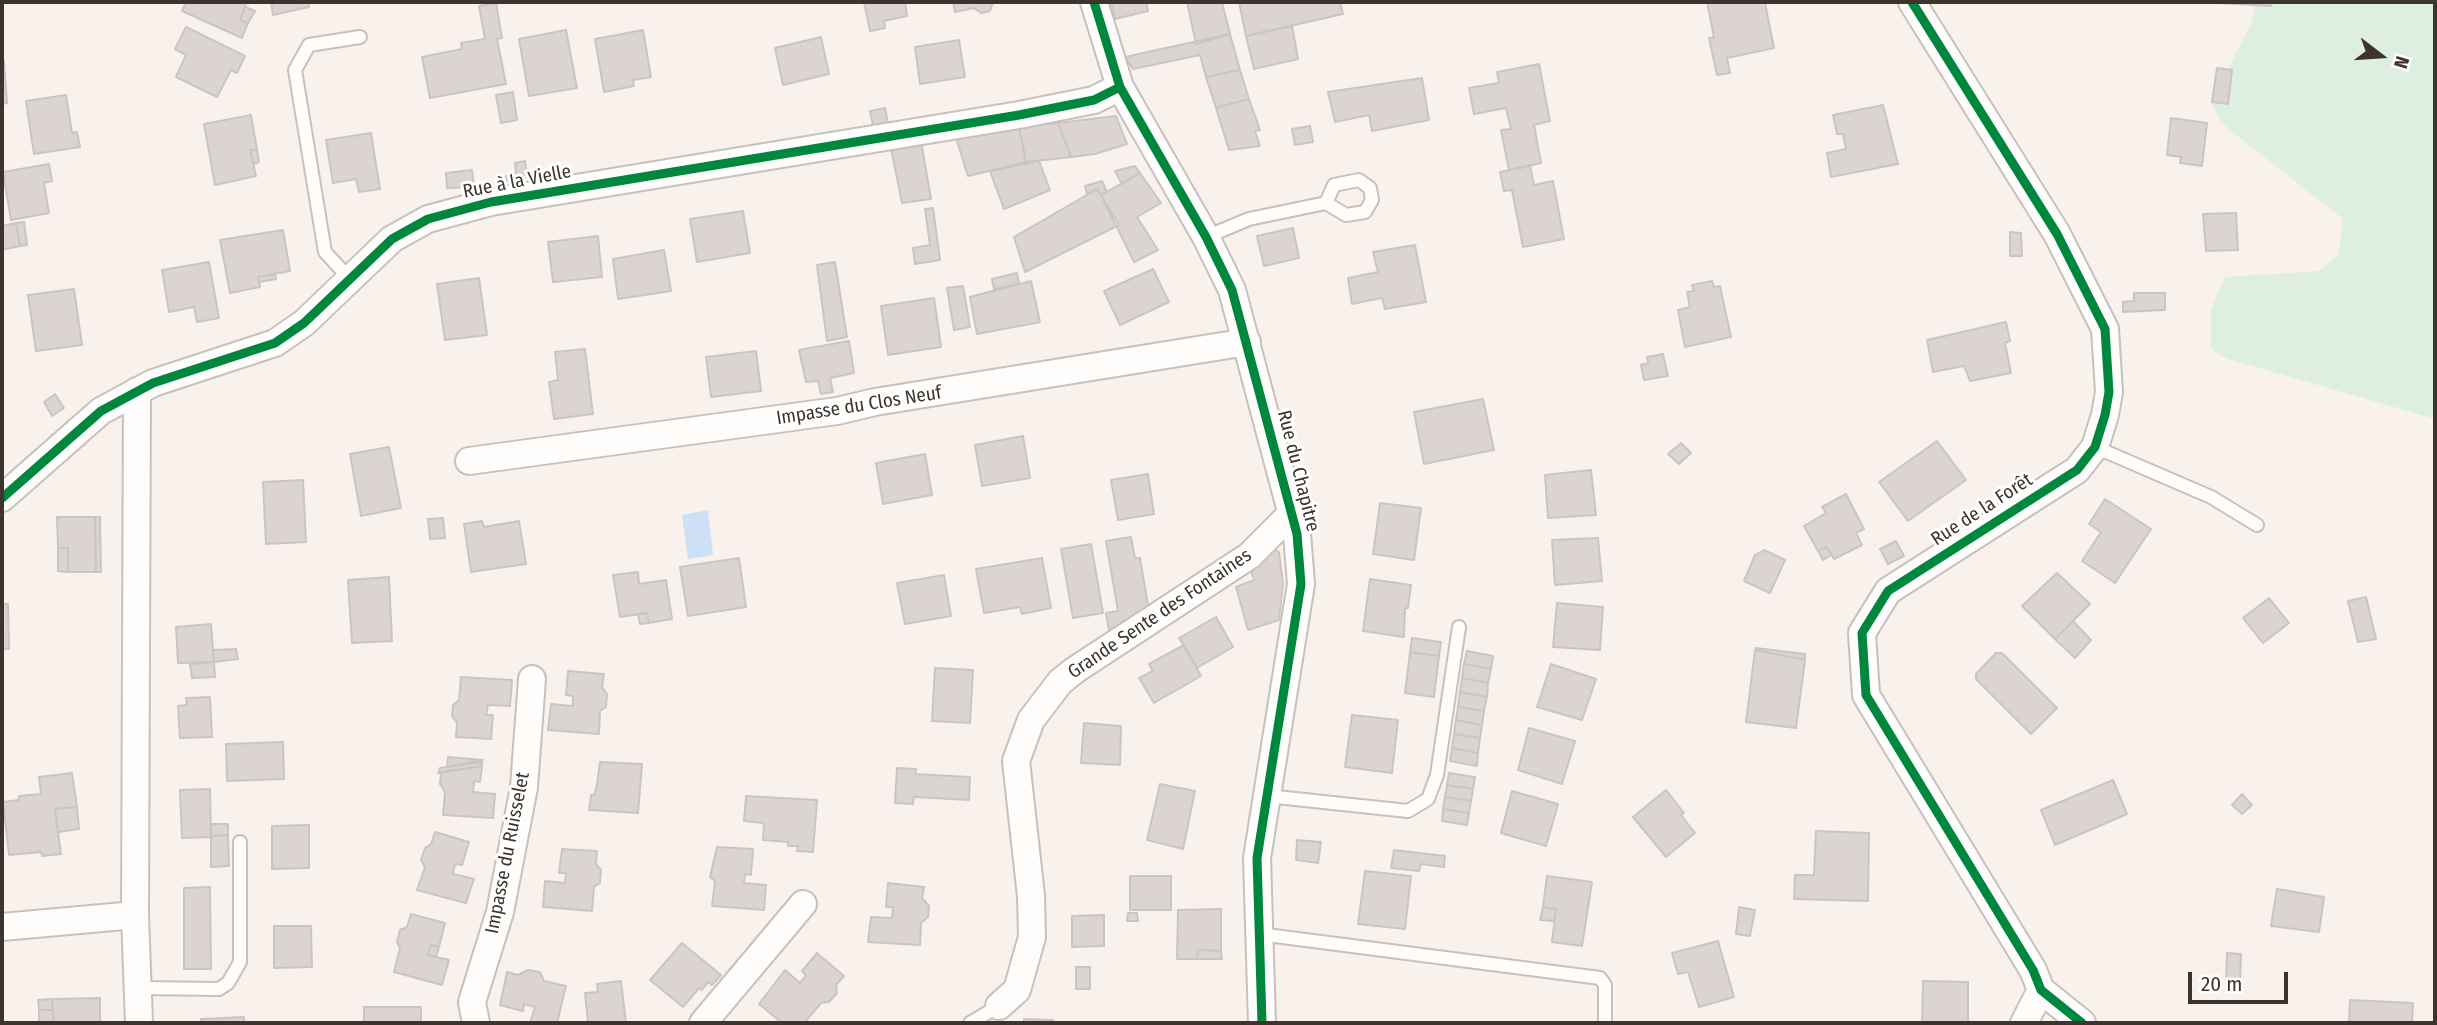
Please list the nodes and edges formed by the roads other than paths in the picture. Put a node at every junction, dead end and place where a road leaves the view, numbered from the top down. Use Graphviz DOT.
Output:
graph roads {
  1 [pos="1094,2"];
  2 [pos="1912,2"];
  3 [pos="360,37"];
  4 [pos="1120,87"];
  5 [pos="1326,203"];
  6 [pos="1206,237"];
  7 [pos="349,278"];
  8 [pos="1247,342"];
  9 [pos="137,391"];
  10 [pos="2095,447"];
  11 [pos="469,461"];
  12 [pos="2,498"];
  13 [pos="1292,513"];
  14 [pos="2257,525"];
  15 [pos="1459,628"];
  16 [pos="532,679"];
  17 [pos="1267,796"];
  18 [pos="240,842"];
  19 [pos="803,904"];
  20 [pos="135,915"];
  21 [pos="2,927"];
  22 [pos="1258,934"];
  23 [pos="138,988"];
  24 [pos="2041,990"];
  25 [pos="999,1006"];
  26 [pos="139,1023"];
  27 [pos="476,1023"];
  28 [pos="703,1023"];
  29 [pos="970,1023"];
  30 [pos="1262,1023"];
  31 [pos="1605,1023"];
  32 [pos="2024,1023"];
  33 [pos="2081,1023"];
  1 -- 4 [label="street, Rue du Chapitre"];
  2 -- 10 [label="street, Rue de la Forêt"];
  3 -- 7 [label="lane"];
  4 -- 6 [label="street, Rue du Chapitre"];
  4 -- 7 [label="street, Rue à la Vielle"];
  5 -- 6 [label="lane"];
  6 -- 8 [label="street, Rue du Chapitre"];
  7 -- 9 [label="street, Rue à la Vielle"];
  8 -- 11 [label="street, Impasse du Clos Neuf"];
  8 -- 13 [label="street, Rue du Chapitre"];
  9 -- 12 [label="street, Rue à la Vielle"];
  9 -- 20 [label="street"];
  10 -- 14 [label="lane"];
  10 -- 24 [label="street, Rue de la Forêt"];
  13 -- 17 [label="street, Rue du Chapitre"];
  13 -- 25 [label="street, Grande Sente des Fontaines"];
  15 -- 17 [label="lane"];
  16 -- 27 [label="street, Impasse du Ruisselet"];
  17 -- 22 [label="street, Rue du Chapitre"];
  18 -- 23 [label="lane"];
  19 -- 28 [label="street"];
  20 -- 21 [label="street"];
  20 -- 23 [label="street"];
  22 -- 30 [label="street, Rue du Chapitre"];
  22 -- 31 [label="lane"];
  23 -- 26 [label="street"];
  24 -- 32 [label="street"];
  24 -- 33 [label="street, Rue de la Forêt"];
  25 -- 29 [label="lane, Grande Sente des Fontaines"];
}
